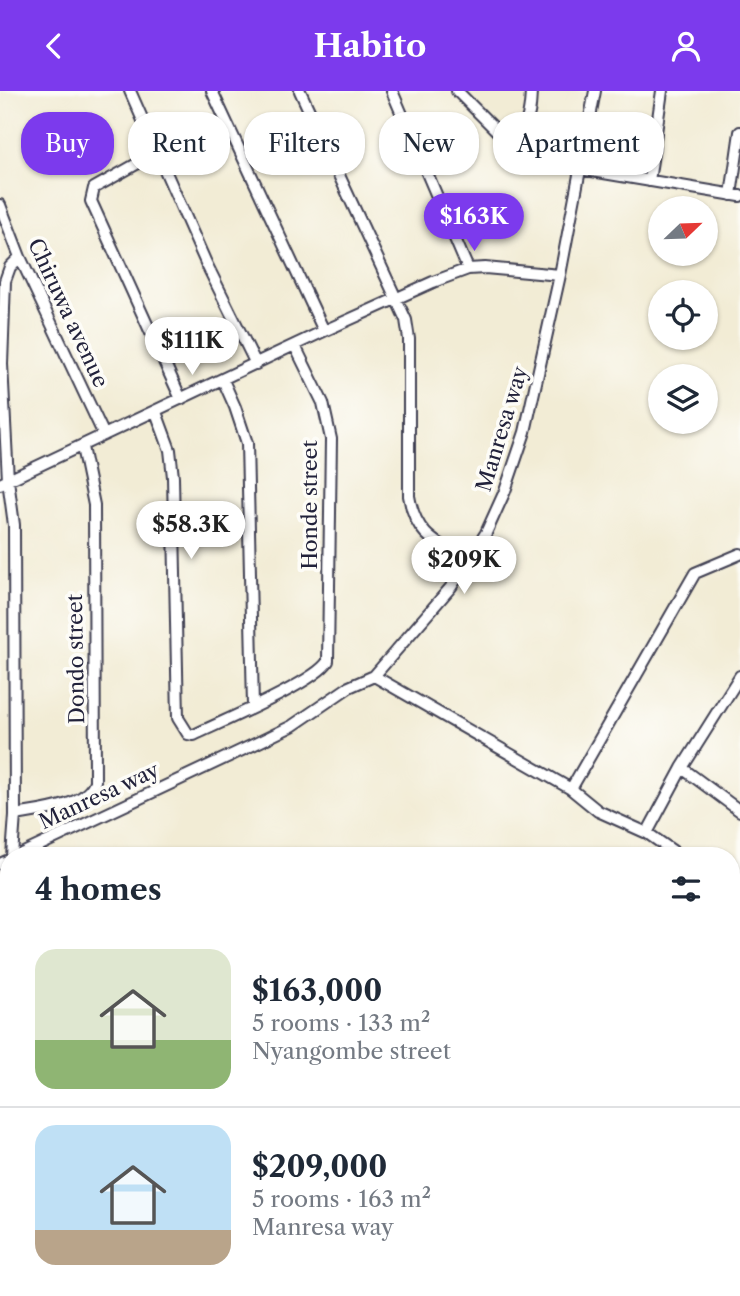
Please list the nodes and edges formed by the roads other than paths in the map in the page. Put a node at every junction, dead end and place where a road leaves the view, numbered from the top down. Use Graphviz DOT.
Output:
graph roads {
  1 [pos="130,91"];
  2 [pos="212,91"];
  3 [pos="300,91"];
  4 [pos="393,91"];
  5 [pos="457,91"];
  6 [pos="531,91"];
  7 [pos="596,91"];
  8 [pos="662,91"];
  9 [pos="139,112"];
  10 [pos="592,112"];
  11 [pos="740,132"];
  12 [pos="128,169"];
  13 [pos="166,175"];
  14 [pos="579,175"];
  15 [pos="611,175"];
  16 [pos="649,181"];
  17 [pos="735,195"];
  18 [pos="0,205"];
  19 [pos="20,257"];
  20 [pos="5,267"];
  21 [pos="468,269"];
  22 [pos="560,275"];
  23 [pos="397,297"];
  24 [pos="324,331"];
  25 [pos="295,346"];
  26 [pos="256,364"];
  27 [pos="223,380"];
  28 [pos="181,399"];
  29 [pos="156,412"];
  30 [pos="104,435"];
  31 [pos="82,447"];
  32 [pos="4,482"];
  33 [pos="740,554"];
  34 [pos="469,562"];
  35 [pos="374,676"];
  36 [pos="740,676"];
  37 [pos="253,706"];
  38 [pos="682,768"];
  39 [pos="570,789"];
  40 [pos="740,811"];
  41 [pos="15,815"];
  42 [pos="647,833"];
  43 [pos="13,847"];
  44 [pos="33,847"];
  45 [pos="667,847"];
  1 -- 9 [label="street"];
  2 -- 24 [label="street"];
  3 -- 23 [label="street"];
  4 -- 21 [label="street"];
  5 -- 6 [label="street"];
  7 -- 10 [label="street, Manresa way"];
  8 -- 16 [label="street"];
  11 -- 17 [label="street"];
  12 -- 28 [label="street"];
  13 -- 26 [label="street"];
  14 -- 22 [label="street, Manresa way"];
  15 -- 16 [label="street"];
  16 -- 17 [label="street"];
  18 -- 19 [label="street, Chiruwa avenue"];
  19 -- 20 [label="street"];
  19 -- 30 [label="street, Chiruwa avenue"];
  20 -- 32 [label="street"];
  21 -- 22 [label="street"];
  21 -- 23 [label="street"];
  22 -- 34 [label="street, Manresa way"];
  23 -- 24 [label="street"];
  23 -- 34 [label="street"];
  24 -- 25 [label="street"];
  25 -- 26 [label="street"];
  25 -- 37 [label="street, Honde street"];
  26 -- 27 [label="street"];
  27 -- 28 [label="street"];
  27 -- 37 [label="street"];
  28 -- 29 [label="street"];
  29 -- 30 [label="street"];
  29 -- 37 [label="street"];
  30 -- 31 [label="street"];
  31 -- 32 [label="street"];
  31 -- 41 [label="street, Dondo street"];
  32 -- 41 [label="street"];
  33 -- 39 [label="street"];
  34 -- 35 [label="street, Manresa way"];
  35 -- 39 [label="street"];
  35 -- 44 [label="street, Manresa way"];
  36 -- 38 [label="street"];
  38 -- 40 [label="street"];
  38 -- 42 [label="street"];
  39 -- 42 [label="street"];
  41 -- 43 [label="street"];
  42 -- 45 [label="street"];
}
